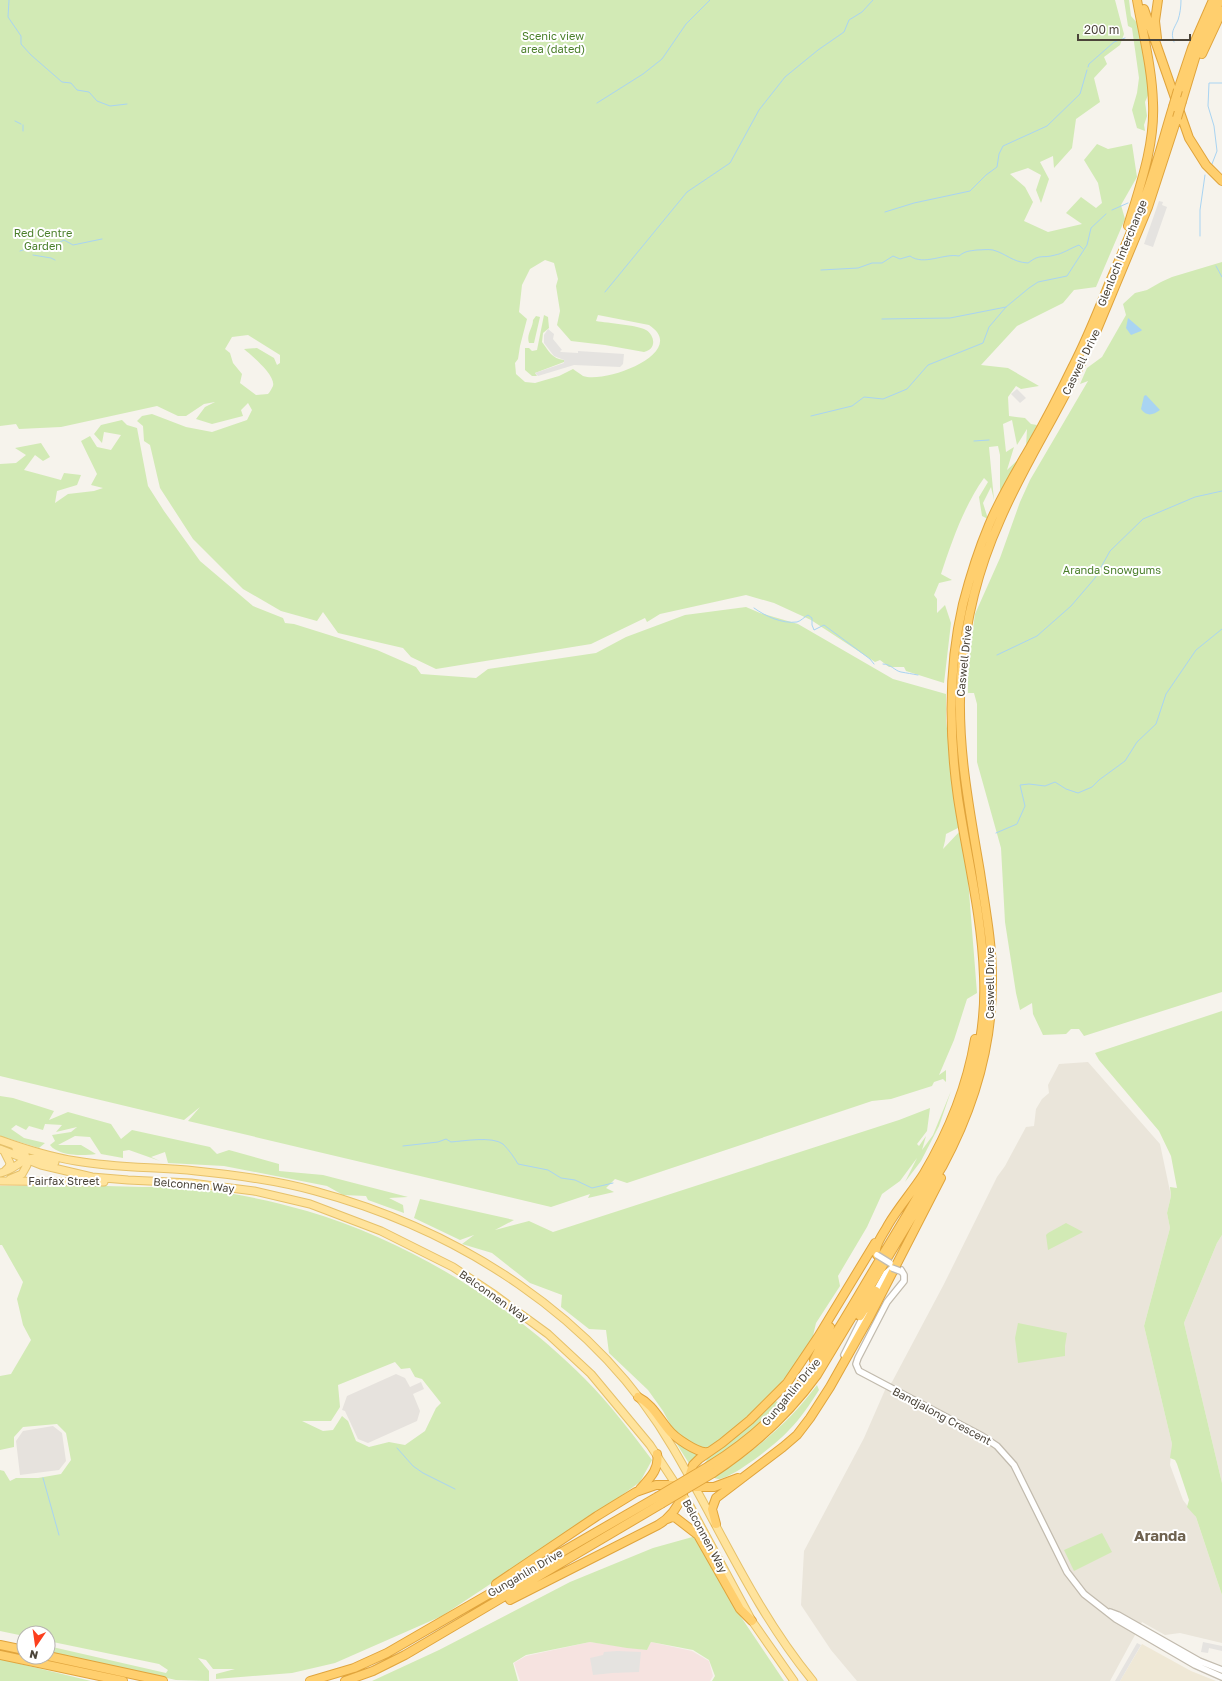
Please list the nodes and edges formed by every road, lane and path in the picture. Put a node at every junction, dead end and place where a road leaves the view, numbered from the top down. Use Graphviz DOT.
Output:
graph roads {
  1 [pos="1137,0"];
  2 [pos="1141,0"];
  3 [pos="1158,0"];
  4 [pos="1213,0"];
  5 [pos="1220,0"];
  6 [pos="1222,12"];
  7 [pos="1164,70"];
  8 [pos="1182,101"];
  9 [pos="1222,181"];
  10 [pos="1128,256"];
  11 [pos="1104,297"];
  12 [pos="1055,400"];
  13 [pos="976,903"];
  14 [pos="974,1097"];
  15 [pos="0,1140"];
  16 [pos="1,1150"];
  17 [pos="27,1160"];
  18 [pos="169,1169"];
  19 [pos="0,1177"];
  20 [pos="128,1180"];
  21 [pos="918,1182"];
  22 [pos="877,1255"];
  23 [pos="892,1266"];
  24 [pos="876,1291"];
  25 [pos="846,1297"];
  26 [pos="802,1381"];
  27 [pos="786,1383"];
  28 [pos="638,1397"];
  29 [pos="795,1404"];
  30 [pos="820,1404"];
  31 [pos="707,1453"];
  32 [pos="657,1454"];
  33 [pos="711,1470"];
  34 [pos="746,1474"];
  35 [pos="689,1476"];
  36 [pos="726,1482"];
  37 [pos="651,1486"];
  38 [pos="695,1487"];
  39 [pos="682,1488"];
  40 [pos="636,1492"];
  41 [pos="659,1501"];
  42 [pos="667,1519"];
  43 [pos="716,1524"];
  44 [pos="1106,1611"];
  45 [pos="752,1621"];
  46 [pos="434,1627"];
  47 [pos="449,1630"];
  48 [pos="0,1645"];
  49 [pos="16,1648"];
  50 [pos="0,1655"];
  51 [pos="56,1658"];
  52 [pos="803,1669"];
  53 [pos="1222,1670"];
  54 [pos="1222,1677"];
  55 [pos="123,1681"];
  56 [pos="163,1681"];
  57 [pos="310,1681"];
  58 [pos="345,1681"];
  59 [pos="794,1681"];
  60 [pos="809,1681"];
  61 [pos="813,1681"];
  1 -- 11 [label="highway"];
  2 -- 7 [label="highway"];
  3 -- 7 [label="highway"];
  4 -- 11 [label="highway, Glenloch Interchange, bridge"];
  5 -- 8 [label="highway, Glenloch Interchange"];
  6 -- 8 [label="highway"];
  7 -- 9 [label="highway"];
  8 -- 10 [label="highway, Glenloch Interchange, bridge"];
  10 -- 14 [label="highway, Caswell Drive"];
  11 -- 12 [label="highway, Glenloch Interchange"];
  12 -- 13 [label="highway, Caswell Drive"];
  13 -- 21 [label="highway"];
  13 -- 26 [label="highway, Gungahlin Drive"];
  14 -- 29 [label="highway, Gungahlin Drive"];
  14 -- 30 [label="highway"];
  15 -- 17 [label="main road"];
  15 -- 18 [label="main road, Belconnen Way"];
  16 -- 17 [label="main road, Belconnen Way"];
  16 -- 19 [label="main road"];
  17 -- 18 [label="main road"];
  17 -- 19 [label="main road"];
  17 -- 20 [label="main road, Belconnen Way"];
  18 -- 28 [label="main road, Belconnen Way"];
  19 -- 20 [label="main road, Fairfax Street"];
  20 -- 32 [label="main road, Belconnen Way"];
  21 -- 22 [label="highway"];
  21 -- 27 [label="highway"];
  22 -- 23 [label="street, Bandjalong Crescent, bridge"];
  22 -- 25 [label="street"];
  23 -- 24 [label="street"];
  23 -- 44 [label="street, Bandjalong Crescent, bridge"];
  24 -- 29 [label="highway"];
  24 -- 30 [label="street"];
  25 -- 26 [label="highway"];
  25 -- 27 [label="street"];
  26 -- 33 [label="highway, Gungahlin Drive"];
  27 -- 31 [label="highway"];
  28 -- 31 [label="highway"];
  28 -- 35 [label="main road, Belconnen Way"];
  29 -- 33 [label="highway, Gungahlin Drive"];
  30 -- 34 [label="highway"];
  31 -- 35 [label="highway"];
  31 -- 36 [label="highway"];
  32 -- 39 [label="main road, Belconnen Way"];
  32 -- 40 [label="highway"];
  33 -- 41 [label="highway, Gungahlin Drive, bridge"];
  34 -- 36 [label="highway"];
  34 -- 43 [label="highway"];
  35 -- 38 [label="main road, Belconnen Way"];
  35 -- 39 [label="main road"];
  36 -- 38 [label="highway"];
  37 -- 39 [label="highway"];
  37 -- 40 [label="highway"];
  37 -- 42 [label="highway"];
  38 -- 39 [label="main road"];
  38 -- 43 [label="main road, Belconnen Way"];
  39 -- 42 [label="highway"];
  39 -- 45 [label="main road, Belconnen Way"];
  40 -- 46 [label="highway"];
  41 -- 46 [label="highway, Gungahlin Drive"];
  41 -- 47 [label="highway, Gungahlin Drive"];
  42 -- 45 [label="highway"];
  42 -- 47 [label="highway"];
  43 -- 52 [label="main road, Belconnen Way"];
  44 -- 53 [label="street, Bandjalong Crescent"];
  44 -- 54 [label="street, Bandjalong Crescent"];
  45 -- 59 [label="main road, Belconnen Way"];
  46 -- 57 [label="highway, Gungahlin Drive"];
  47 -- 58 [label="highway, Gungahlin Drive"];
  48 -- 49 [label="highway"];
  50 -- 55 [label="highway"];
  51 -- 56 [label="highway"];
  52 -- 60 [label="main road"];
  52 -- 61 [label="main road, Belconnen Way"];
}
